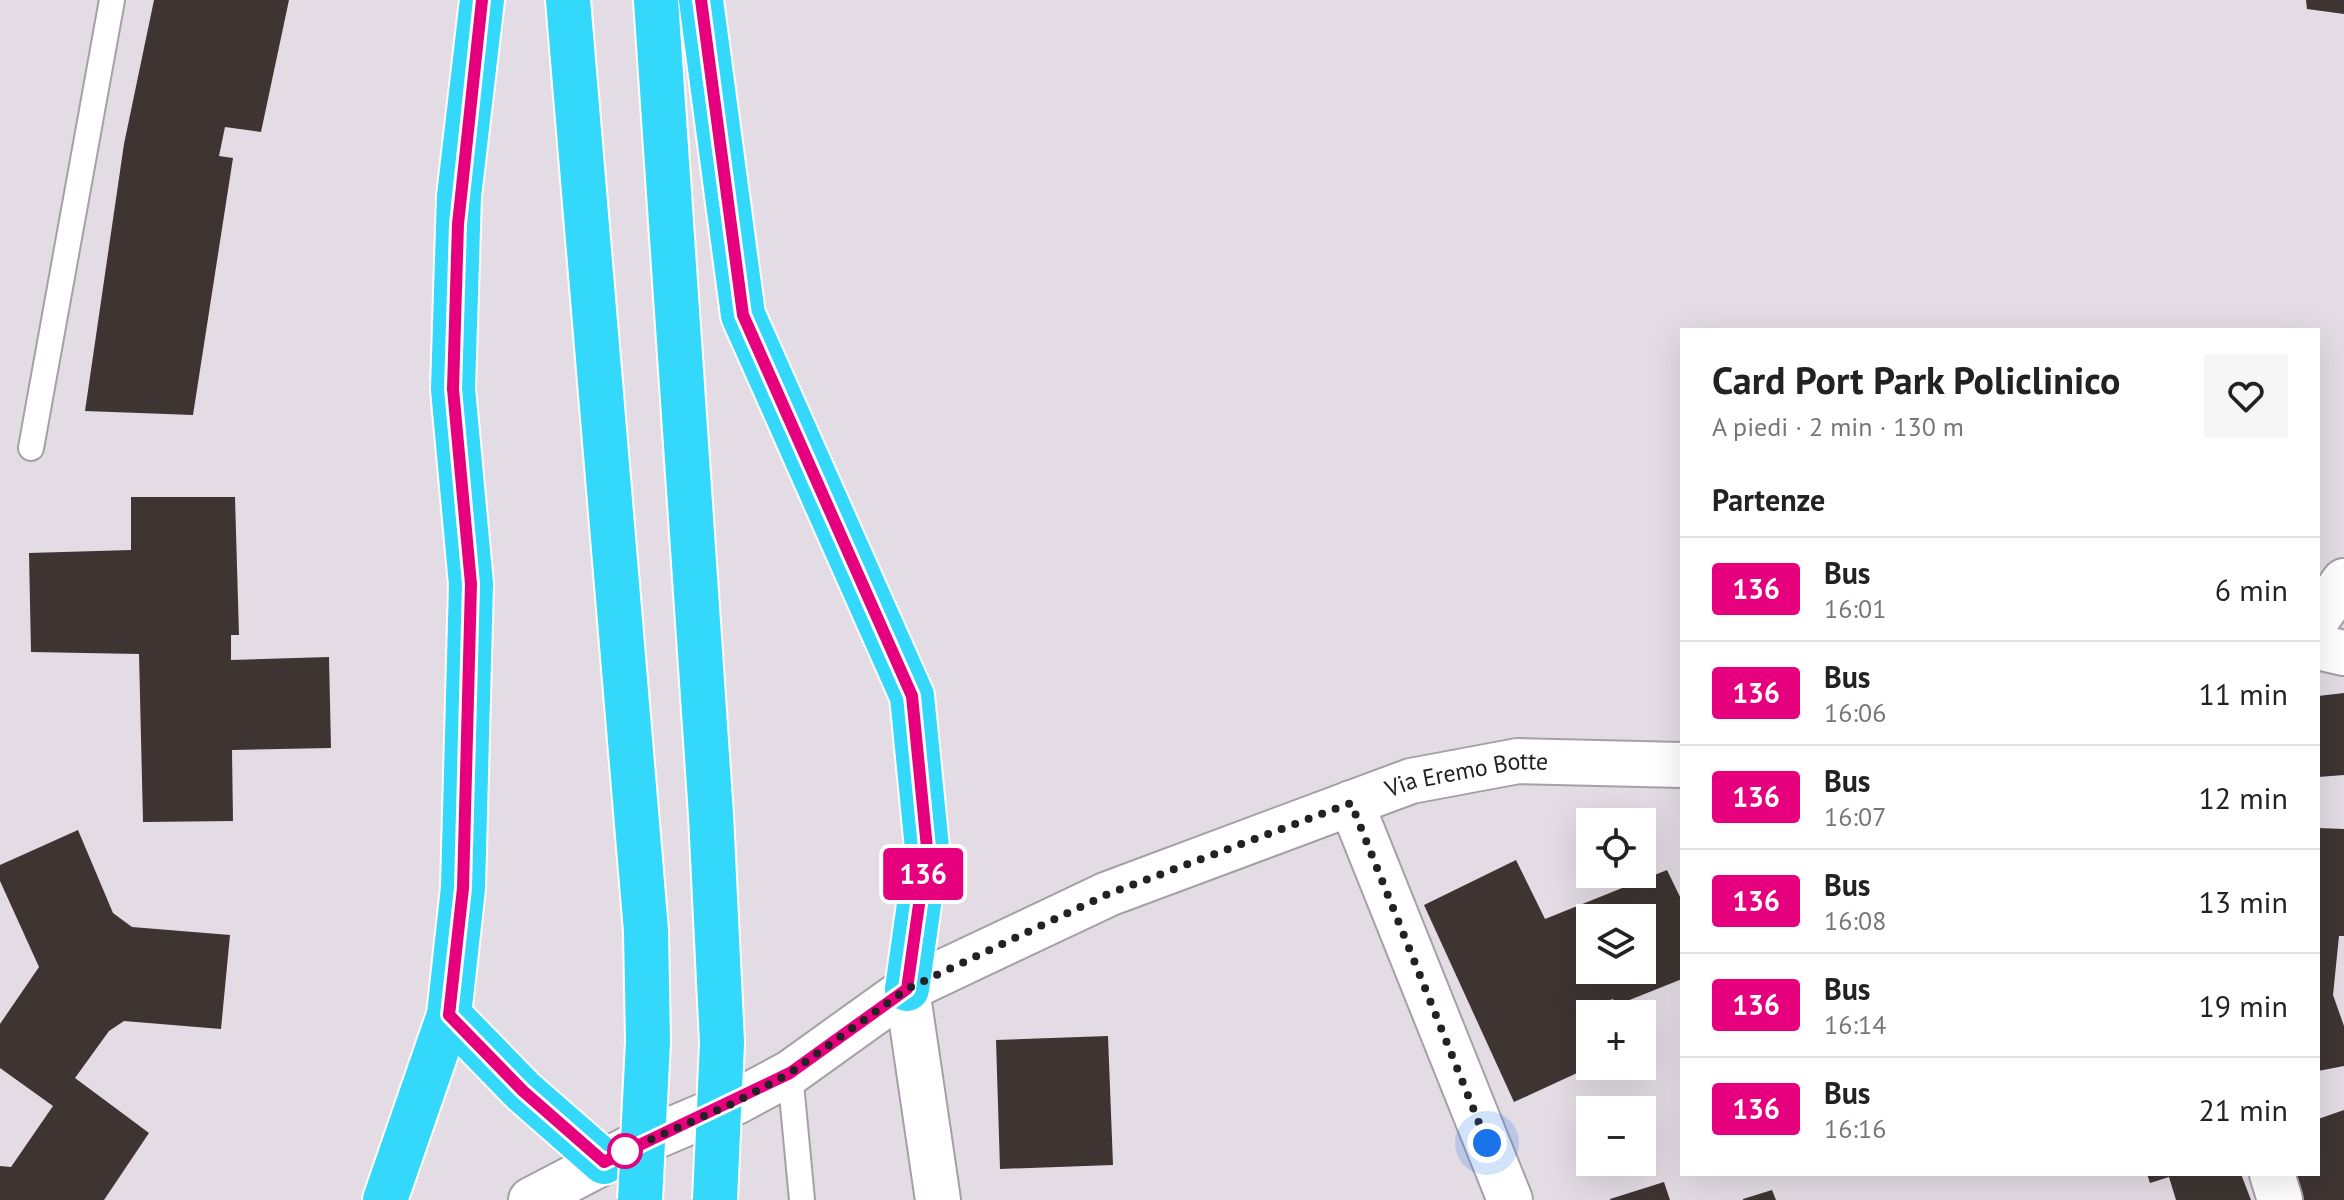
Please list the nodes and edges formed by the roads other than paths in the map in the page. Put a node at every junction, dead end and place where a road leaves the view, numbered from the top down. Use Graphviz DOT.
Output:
graph roads {
  1 [pos="112,0"];
  2 [pos="482,0"];
  3 [pos="568,0"];
  4 [pos="656,0"];
  5 [pos="701,0"];
  6 [pos="31,448"];
  7 [pos="2344,581"];
  8 [pos="2320,615"];
  9 [pos="2320,647"];
  10 [pos="2344,653"];
  11 [pos="1680,765"];
  12 [pos="1351,803"];
  13 [pos="907,989"];
  14 [pos="449,1015"];
  15 [pos="790,1073"];
  16 [pos="622,1152"];
  17 [pos="2273,1176"];
  18 [pos="385,1200"];
  19 [pos="531,1200"];
  20 [pos="642,1200"];
  21 [pos="715,1200"];
  22 [pos="802,1200"];
  23 [pos="938,1200"];
  24 [pos="1510,1200"];
  25 [pos="2280,1200"];
  1 -- 6 [label="lane"];
  2 -- 14 [label="highway"];
  3 -- 20 [label="highway, bridge"];
  4 -- 21 [label="highway, bridge"];
  5 -- 13 [label="highway"];
  7 -- 8 [label="street"];
  9 -- 10 [label="street"];
  11 -- 12 [label="street, Via Eremo Botte"];
  12 -- 13 [label="street, Via Eremo Botte"];
  12 -- 24 [label="street"];
  13 -- 15 [label="street, Via Eremo Botte"];
  13 -- 23 [label="street"];
  14 -- 16 [label="highway"];
  14 -- 18 [label="highway"];
  15 -- 16 [label="street, Via Eremo Botte"];
  15 -- 22 [label="lane"];
  16 -- 19 [label="street, Via Eremo Botte"];
  16 -- 20 [label="lane"];
  17 -- 25 [label="street"];
}
